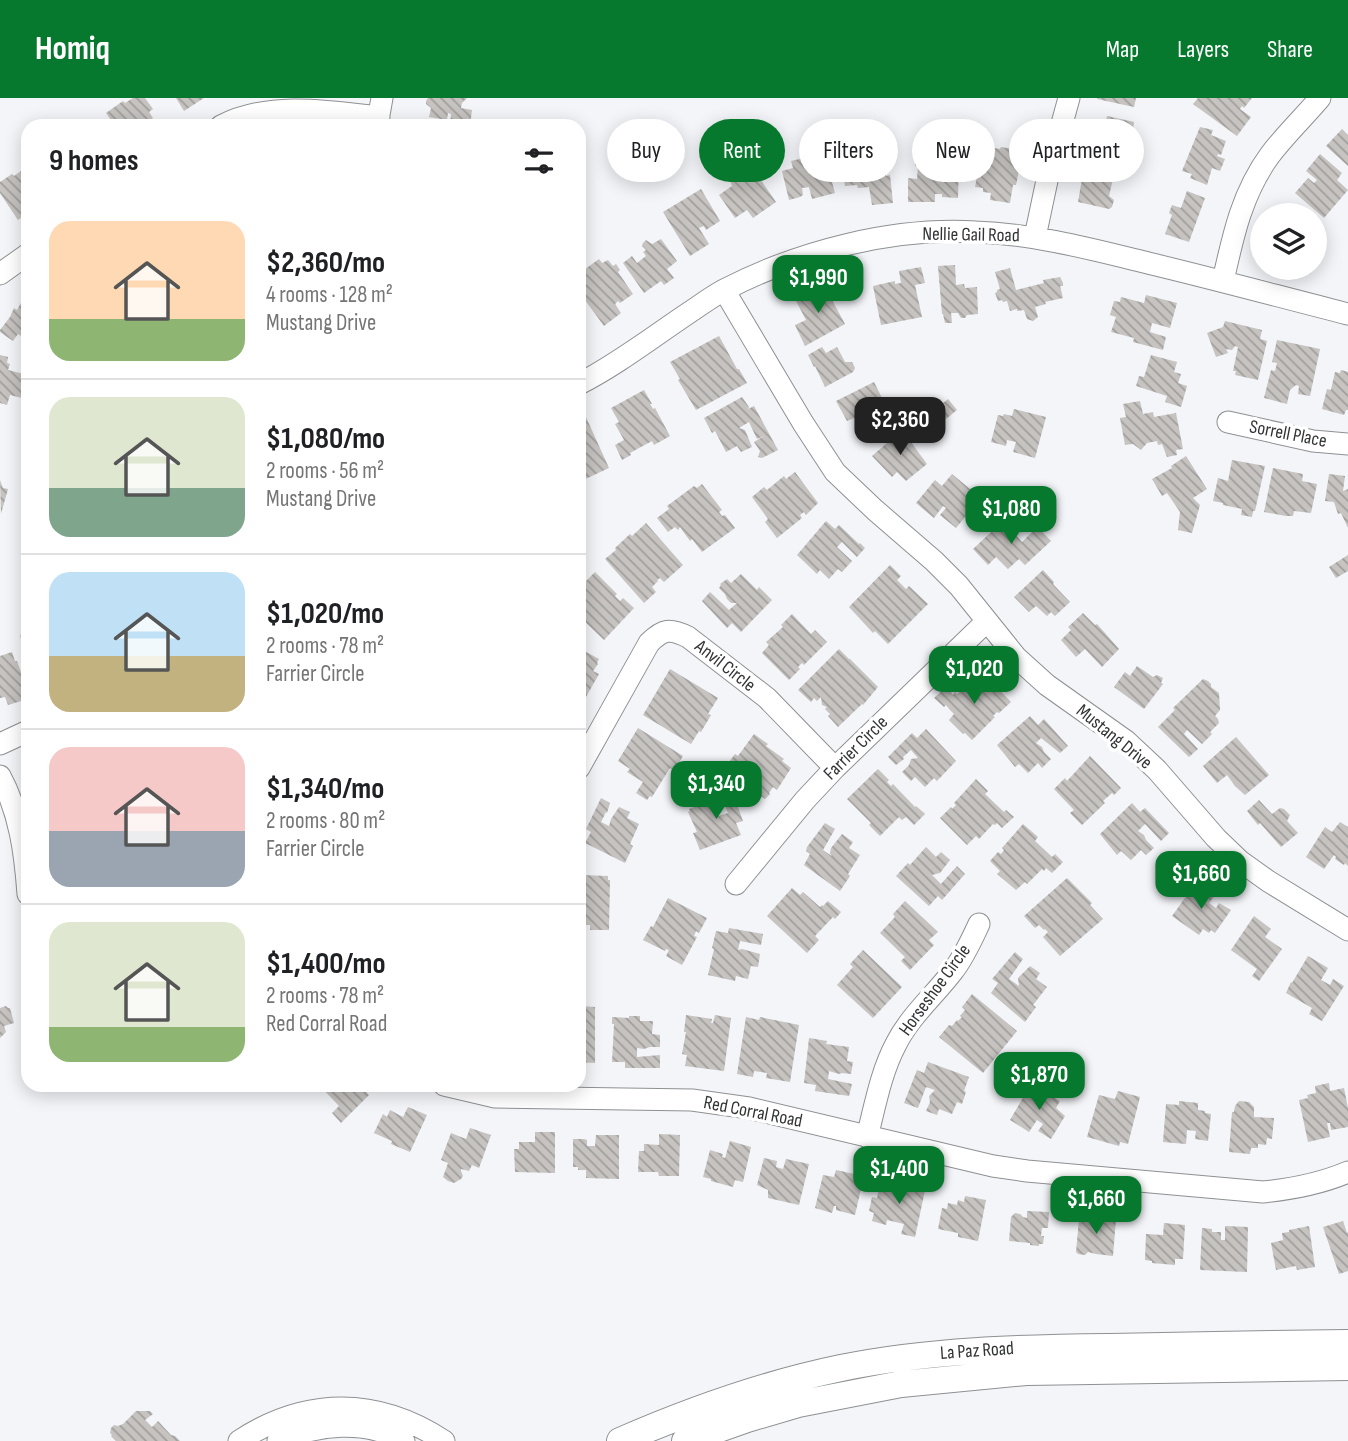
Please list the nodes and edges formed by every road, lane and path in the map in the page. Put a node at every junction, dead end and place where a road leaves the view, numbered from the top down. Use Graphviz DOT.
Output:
graph roads {
  1 [pos="1069,98"];
  2 [pos="1320,98"];
  3 [pos="379,114"];
  4 [pos="241,119"];
  5 [pos="1035,237"];
  6 [pos="21,259"];
  7 [pos="0,274"];
  8 [pos="1223,281"];
  9 [pos="724,290"];
  10 [pos="1348,314"];
  11 [pos="586,380"];
  12 [pos="1228,422"];
  13 [pos="1348,444"];
  14 [pos="986,622"];
  15 [pos="21,734"];
  16 [pos="0,744"];
  17 [pos="586,756"];
  18 [pos="835,768"];
  19 [pos="0,776"];
  20 [pos="21,833"];
  21 [pos="736,884"];
  22 [pos="979,924"];
  23 [pos="1348,930"];
  24 [pos="474,1092"];
  25 [pos="867,1137"];
  26 [pos="1348,1172"];
  27 [pos="1348,1343"];
  28 [pos="1348,1367"];
  29 [pos="239,1441"];
  30 [pos="278,1441"];
  31 [pos="404,1441"];
  32 [pos="444,1441"];
  33 [pos="620,1441"];
  34 [pos="685,1441"];
  1 -- 5 [label="street"];
  2 -- 8 [label="street"];
  3 -- 4 [label="street"];
  5 -- 8 [label="street, Nellie Gail Road"];
  5 -- 9 [label="street, Nellie Gail Road"];
  6 -- 7 [label="street"];
  8 -- 10 [label="street, Nellie Gail Road"];
  9 -- 11 [label="street, Nellie Gail Road"];
  9 -- 14 [label="street, Mustang Drive"];
  12 -- 13 [label="street, Sorrell Place"];
  14 -- 18 [label="street, Farrier Circle"];
  14 -- 23 [label="street, Mustang Drive"];
  15 -- 16 [label="street"];
  17 -- 18 [label="street, Anvil Circle"];
  18 -- 21 [label="street, Farrier Circle"];
  19 -- 20 [label="street"];
  22 -- 25 [label="street, Horseshoe Circle"];
  24 -- 25 [label="street, Red Corral Road"];
  25 -- 26 [label="street, Red Corral Road"];
  27 -- 33 [label="main road, La Paz Road"];
  28 -- 34 [label="main road, La Paz Road"];
  29 -- 32 [label="street"];
  30 -- 31 [label="street"];
}
